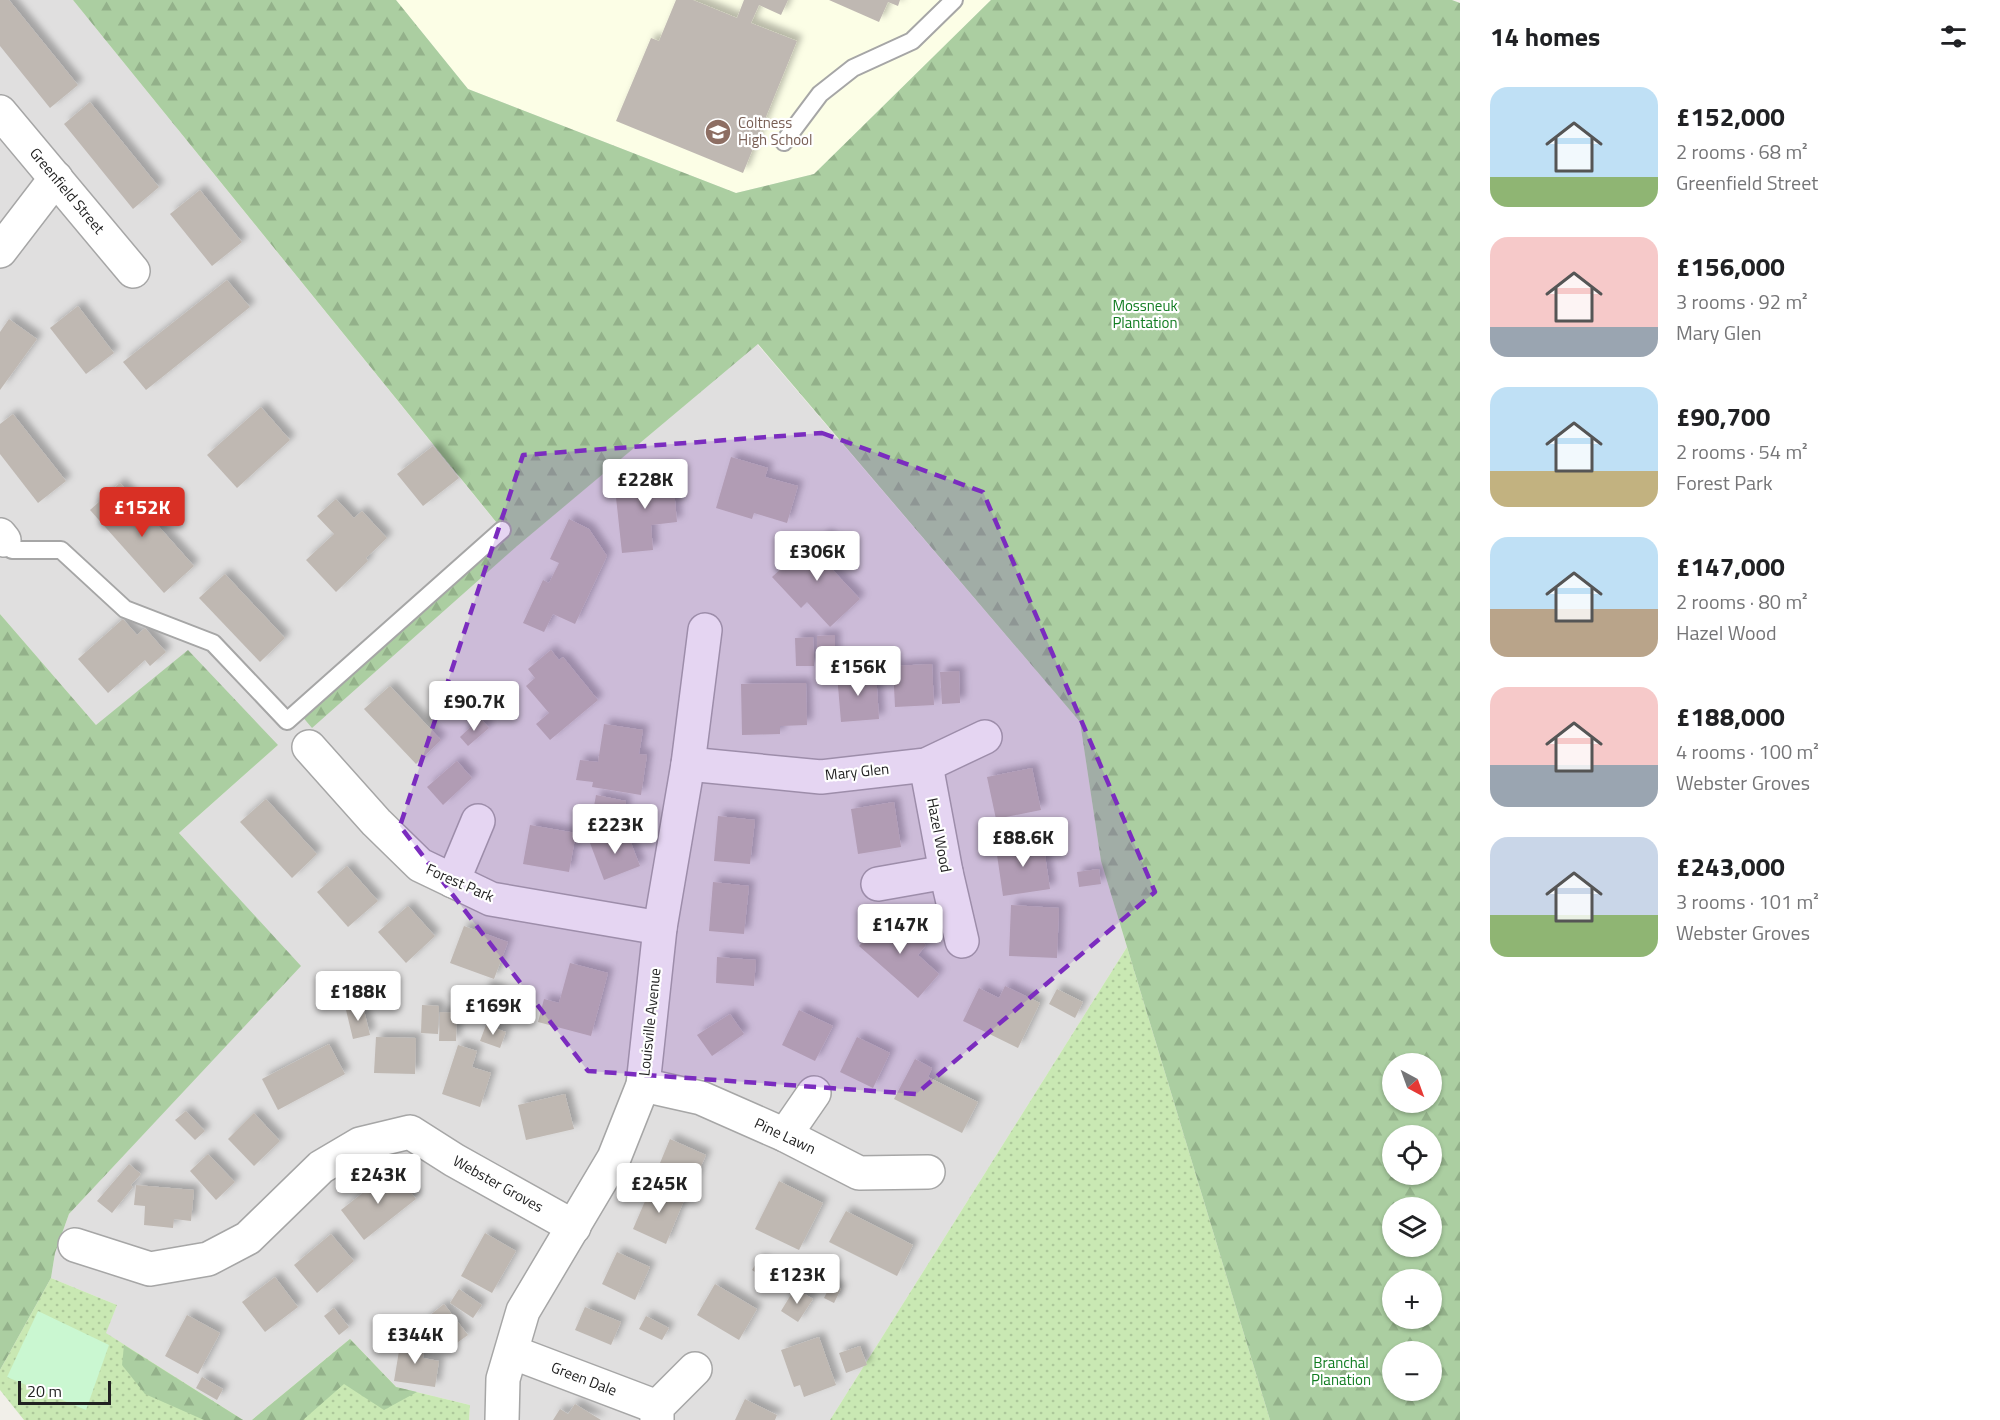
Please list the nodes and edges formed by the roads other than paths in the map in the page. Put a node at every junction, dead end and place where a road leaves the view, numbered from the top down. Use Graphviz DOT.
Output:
graph roads {
  1 [pos="954,0"];
  2 [pos="0,112"];
  3 [pos="784,142"];
  4 [pos="56,178"];
  5 [pos="0,250"];
  6 [pos="133,271"];
  7 [pos="502,530"];
  8 [pos="2,538"];
  9 [pos="705,630"];
  10 [pos="985,737"];
  11 [pos="309,747"];
  12 [pos="688,764"];
  13 [pos="926,765"];
  14 [pos="478,821"];
  15 [pos="946,872"];
  16 [pos="453,881"];
  17 [pos="878,884"];
  18 [pos="660,928"];
  19 [pos="962,941"];
  20 [pos="643,1085"];
  21 [pos="813,1093"];
  22 [pos="785,1135"];
  23 [pos="928,1172"];
  24 [pos="574,1227"];
  25 [pos="75,1245"];
  26 [pos="512,1352"];
  27 [pos="695,1369"];
  28 [pos="657,1414"];
  29 [pos="502,1420"];
  1 -- 3 [label="lane"];
  2 -- 4 [label="street, Greenfield Street"];
  4 -- 5 [label="street"];
  4 -- 6 [label="street, Greenfield Street"];
  7 -- 8 [label="lane"];
  9 -- 12 [label="street, Louisville Avenue"];
  10 -- 13 [label="street, Mary Glen"];
  11 -- 16 [label="street, Forest Park"];
  12 -- 13 [label="street, Mary Glen"];
  12 -- 18 [label="street, Louisville Avenue"];
  13 -- 15 [label="street, Hazel Wood"];
  14 -- 16 [label="street"];
  15 -- 17 [label="street"];
  15 -- 19 [label="street, Hazel Wood"];
  16 -- 18 [label="street, Forest Park"];
  18 -- 20 [label="street, Louisville Avenue"];
  20 -- 22 [label="street, Pine Lawn"];
  20 -- 24 [label="street, Louisville Avenue"];
  21 -- 22 [label="street"];
  22 -- 23 [label="street, Pine Lawn"];
  24 -- 25 [label="street, Webster Groves"];
  24 -- 26 [label="street, Louisville Avenue"];
  26 -- 28 [label="street, Green Dale"];
  26 -- 29 [label="street, Louisville Avenue"];
  27 -- 28 [label="street"];
}
